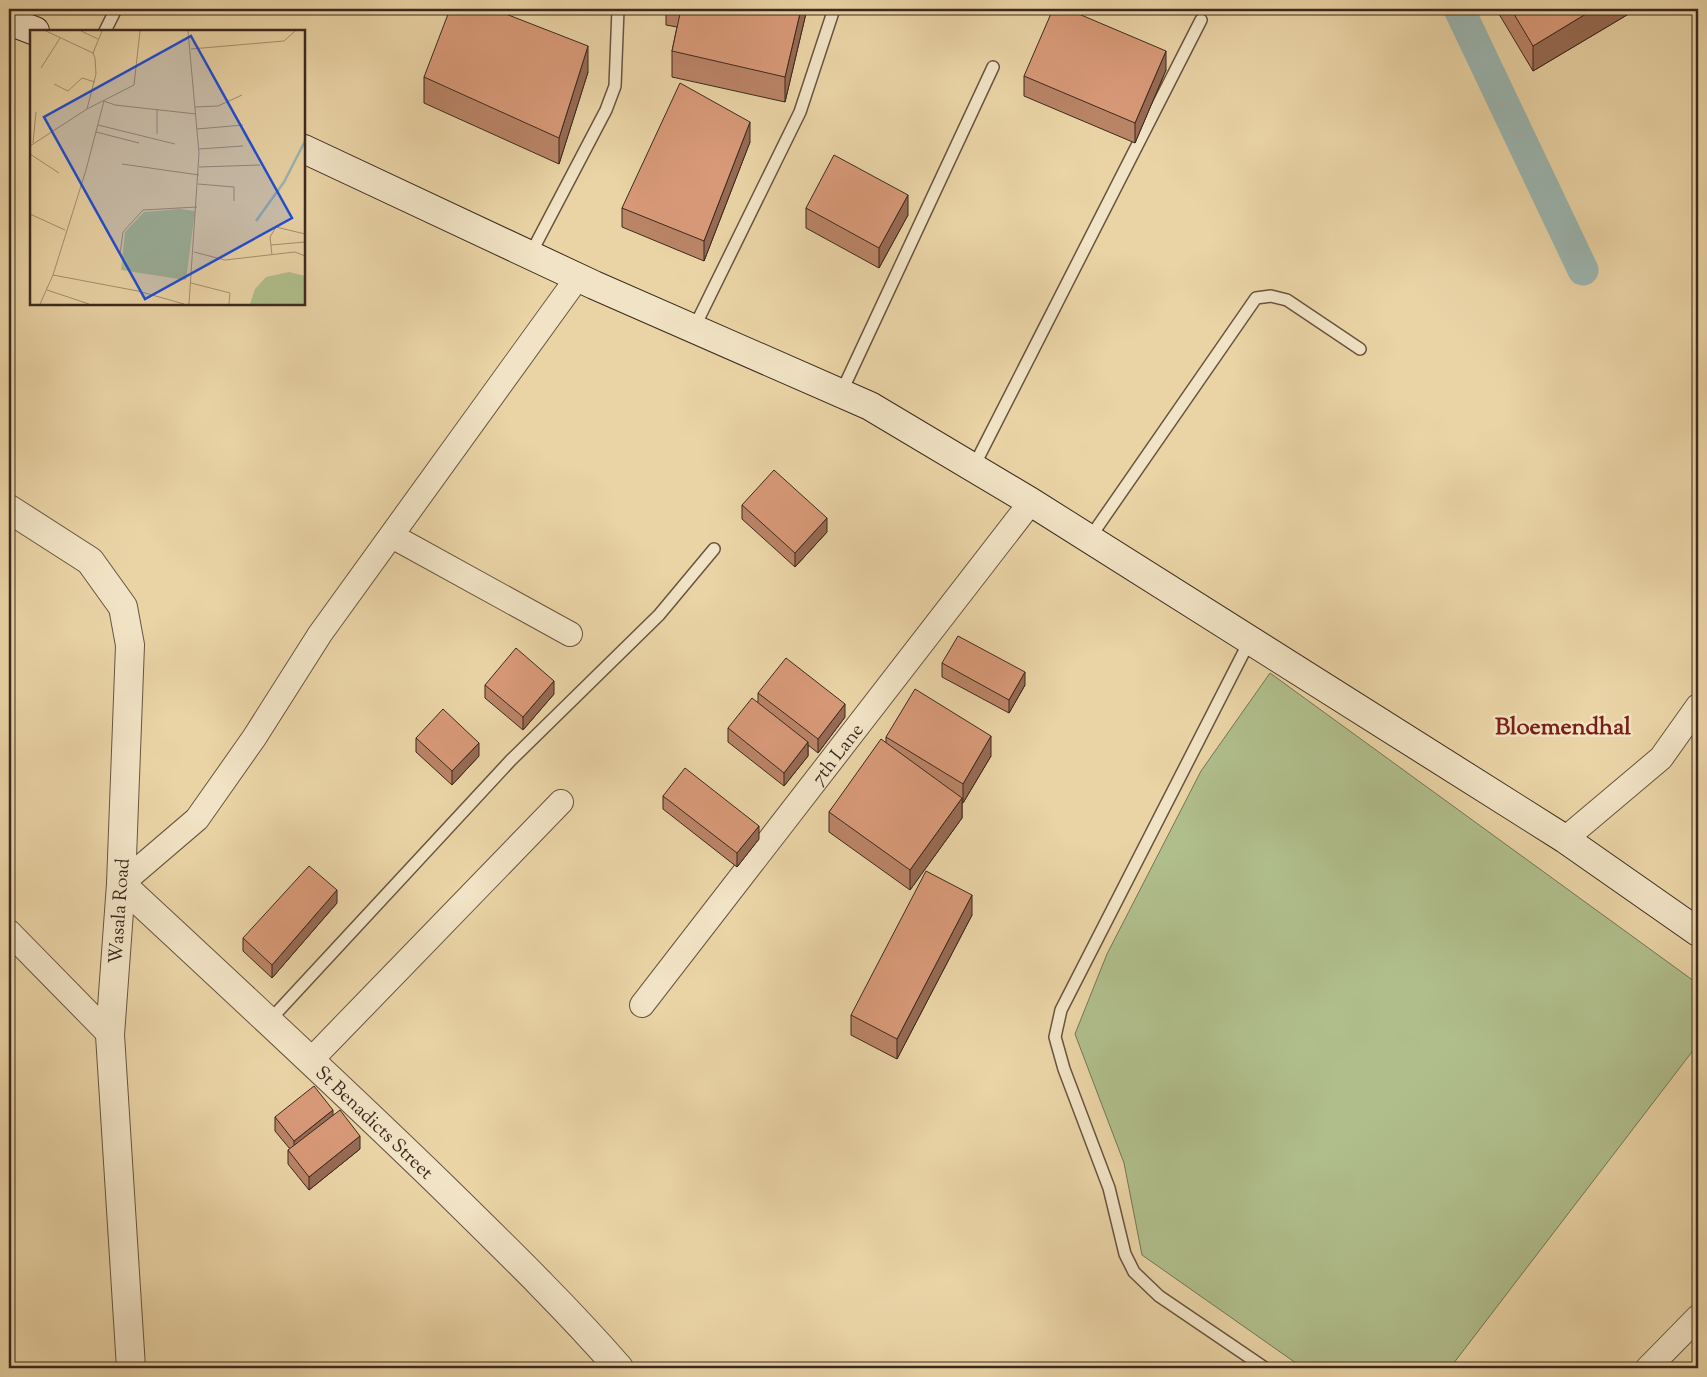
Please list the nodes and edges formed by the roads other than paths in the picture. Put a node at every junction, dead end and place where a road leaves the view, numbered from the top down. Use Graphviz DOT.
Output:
graph roads {
  1 [pos="116,9"];
  2 [pos="618,9"];
  3 [pos="834,9"];
  4 [pos="1201,20"];
  5 [pos="9,21"];
  6 [pos="32,30"];
  7 [pos="106,30"];
  8 [pos="993,67"];
  9 [pos="305,149"];
  10 [pos="530,255"];
  11 [pos="578,277"];
  12 [pos="694,328"];
  13 [pos="1360,349"];
  14 [pos="841,393"];
  15 [pos="973,468"];
  16 [pos="1031,502"];
  17 [pos="9,509"];
  18 [pos="392,536"];
  19 [pos="1089,539"];
  20 [pos="714,549"];
  21 [pos="570,634"];
  22 [pos="1250,640"];
  23 [pos="1698,706"];
  24 [pos="561,802"];
  25 [pos="1565,839"];
  26 [pos="121,884"];
  27 [pos="9,932"];
  28 [pos="1698,932"];
  29 [pos="642,1005"];
  30 [pos="269,1021"];
  31 [pos="110,1035"];
  32 [pos="311,1060"];
  33 [pos="1698,1317"];
  34 [pos="131,1368"];
  35 [pos="619,1368"];
  36 [pos="1265,1368"];
  37 [pos="1648,1368"];
  1 -- 7 [label="lane"];
  2 -- 10 [label="lane"];
  3 -- 12 [label="lane"];
  4 -- 15 [label="lane"];
  5 -- 6 [label="main road"];
  8 -- 14 [label="lane"];
  9 -- 10 [label="main road"];
  10 -- 11 [label="main road"];
  11 -- 12 [label="main road"];
  11 -- 18 [label="street"];
  12 -- 14 [label="main road"];
  13 -- 19 [label="lane"];
  14 -- 15 [label="main road"];
  15 -- 16 [label="main road"];
  16 -- 19 [label="main road"];
  16 -- 29 [label="street, 7th Lane"];
  17 -- 26 [label="main road, Wasala Road"];
  18 -- 21 [label="street"];
  18 -- 26 [label="street"];
  19 -- 22 [label="main road"];
  20 -- 30 [label="lane"];
  22 -- 25 [label="main road"];
  22 -- 36 [label="lane"];
  23 -- 25 [label="street"];
  24 -- 32 [label="street"];
  25 -- 28 [label="main road"];
  26 -- 30 [label="main road, St Benadicts Street"];
  26 -- 31 [label="main road, Wasala Road"];
  27 -- 31 [label="street"];
  30 -- 32 [label="main road, St Benadicts Street"];
  31 -- 34 [label="main road, Wasala Road"];
  32 -- 35 [label="main road, St Benadicts Street"];
  33 -- 37 [label="street"];
}
